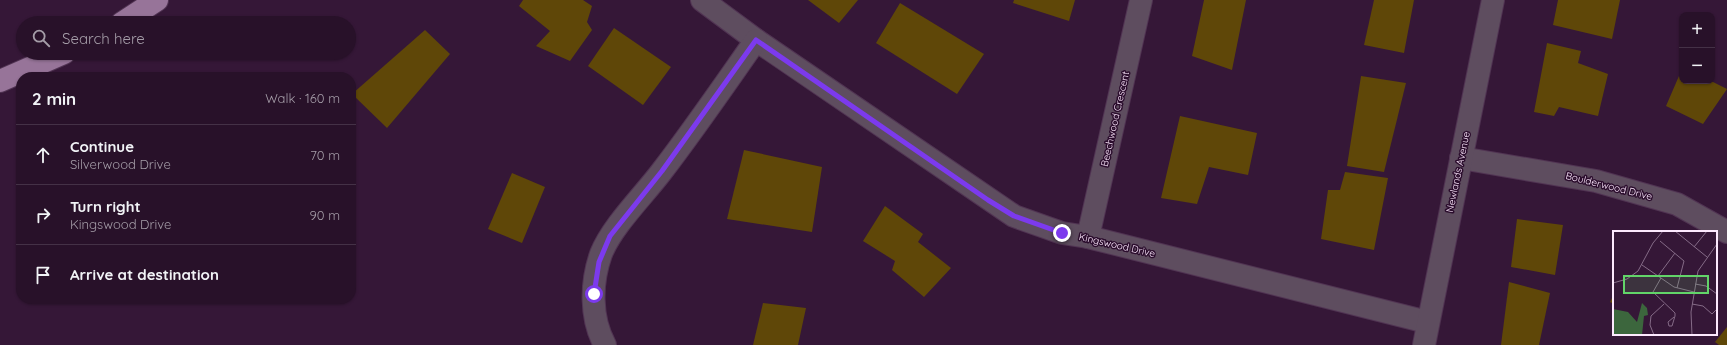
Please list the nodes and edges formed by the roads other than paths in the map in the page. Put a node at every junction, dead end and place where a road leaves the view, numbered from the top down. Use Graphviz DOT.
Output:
graph roads {
  1 [pos="157,0"];
  2 [pos="702,0"];
  3 [pos="1141,0"];
  4 [pos="1493,0"];
  5 [pos="133,16"];
  6 [pos="756,40"];
  7 [pos="48,60"];
  8 [pos="21,72"];
  9 [pos="16,74"];
  10 [pos="0,81"];
  11 [pos="1461,158"];
  12 [pos="1727,232"];
  13 [pos="1088,237"];
  14 [pos="1427,322"];
  15 [pos="605,345"];
  16 [pos="1424,345"];
  1 -- 5 [label="main road"];
  2 -- 6 [label="street, Kingswood Drive"];
  3 -- 13 [label="street, Beechwood Crescent"];
  4 -- 11 [label="street, Newlands Avenue"];
  6 -- 13 [label="street, Kingswood Drive"];
  6 -- 15 [label="street"];
  7 -- 8 [label="main road"];
  9 -- 10 [label="main road"];
  11 -- 12 [label="street, Boulderwood Drive"];
  11 -- 14 [label="street, Newlands Avenue"];
  13 -- 14 [label="street, Kingswood Drive"];
  14 -- 16 [label="street, Newlands Avenue"];
}
